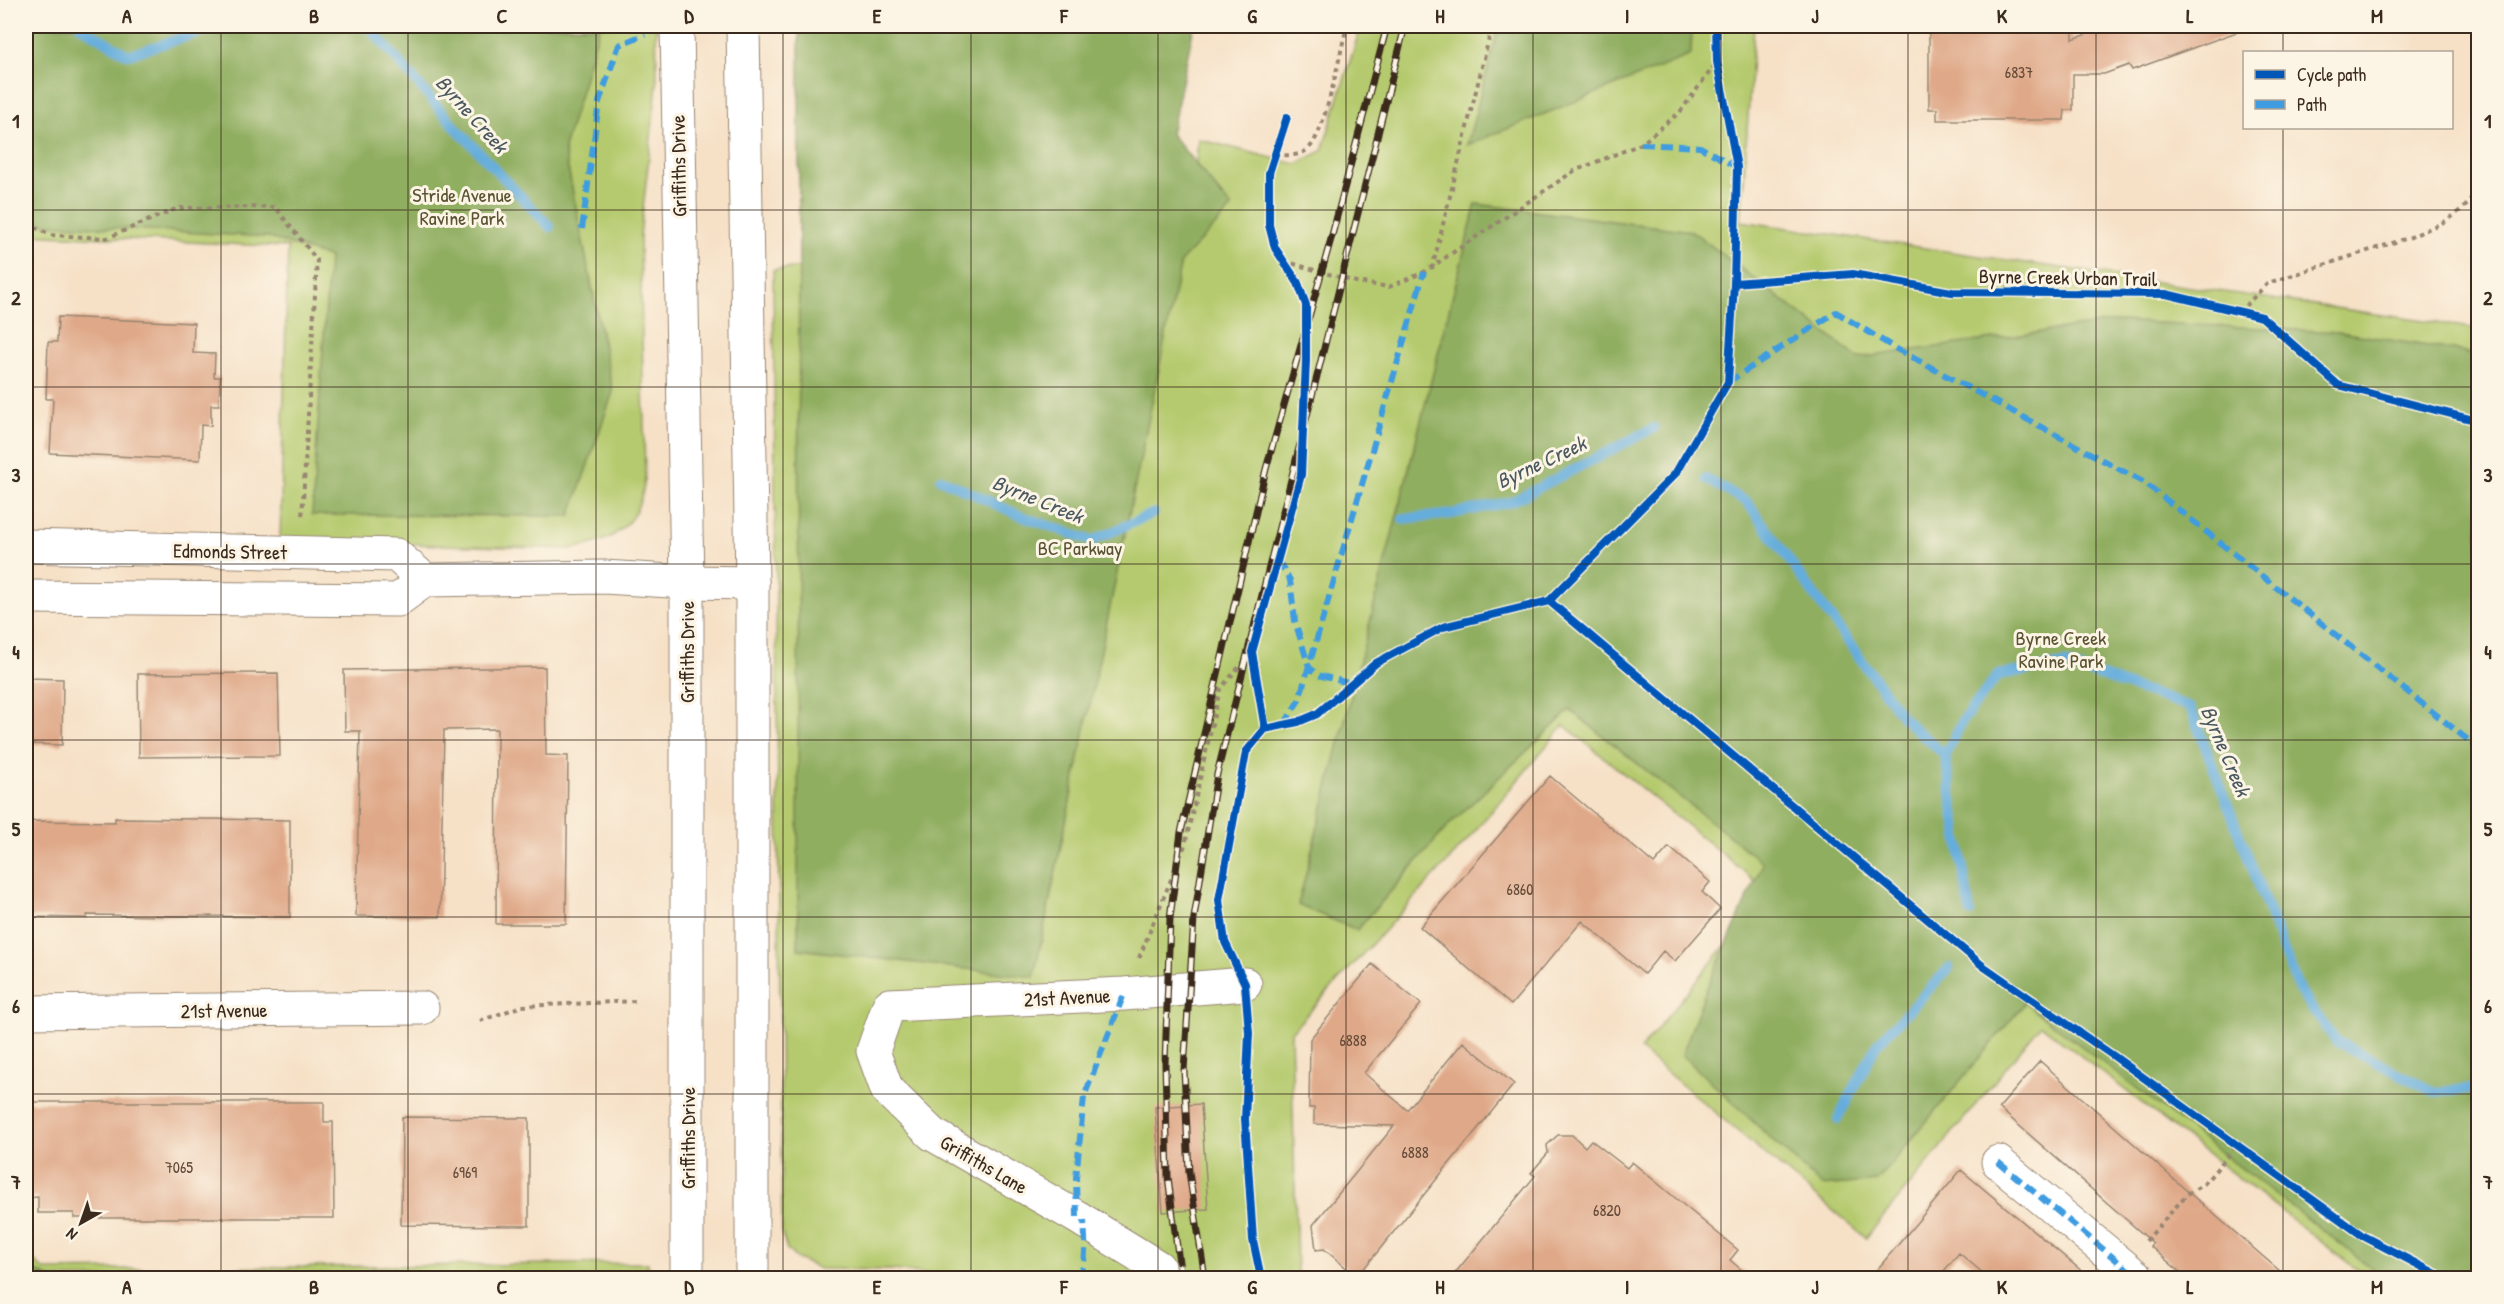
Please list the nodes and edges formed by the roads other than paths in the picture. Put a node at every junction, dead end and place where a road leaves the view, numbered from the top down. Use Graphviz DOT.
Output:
graph roads {
  1 [pos="677,26"];
  2 [pos="743,26"];
  3 [pos="26,546"];
  4 [pos="425,580"];
  5 [pos="687,582"];
  6 [pos="752,583"];
  7 [pos="26,597"];
  8 [pos="1245,984"];
  9 [pos="890,1005"];
  10 [pos="422,1008"];
  11 [pos="26,1012"];
  12 [pos="1998,1162"];
  13 [pos="2131,1273"];
  14 [pos="687,1278"];
  15 [pos="752,1278"];
  16 [pos="1160,1278"];
  1 -- 5 [label="main road, Griffiths Drive"];
  2 -- 6 [label="main road"];
  3 -- 4 [label="main road, Edmonds Street"];
  4 -- 5 [label="main road"];
  4 -- 7 [label="main road"];
  5 -- 6 [label="main road"];
  5 -- 14 [label="main road, Griffiths Drive"];
  6 -- 15 [label="main road"];
  8 -- 9 [label="main road, 21st Avenue"];
  9 -- 16 [label="main road, Griffiths Lane"];
  10 -- 11 [label="main road, 21st Avenue"];
  12 -- 13 [label="main road"];
}
